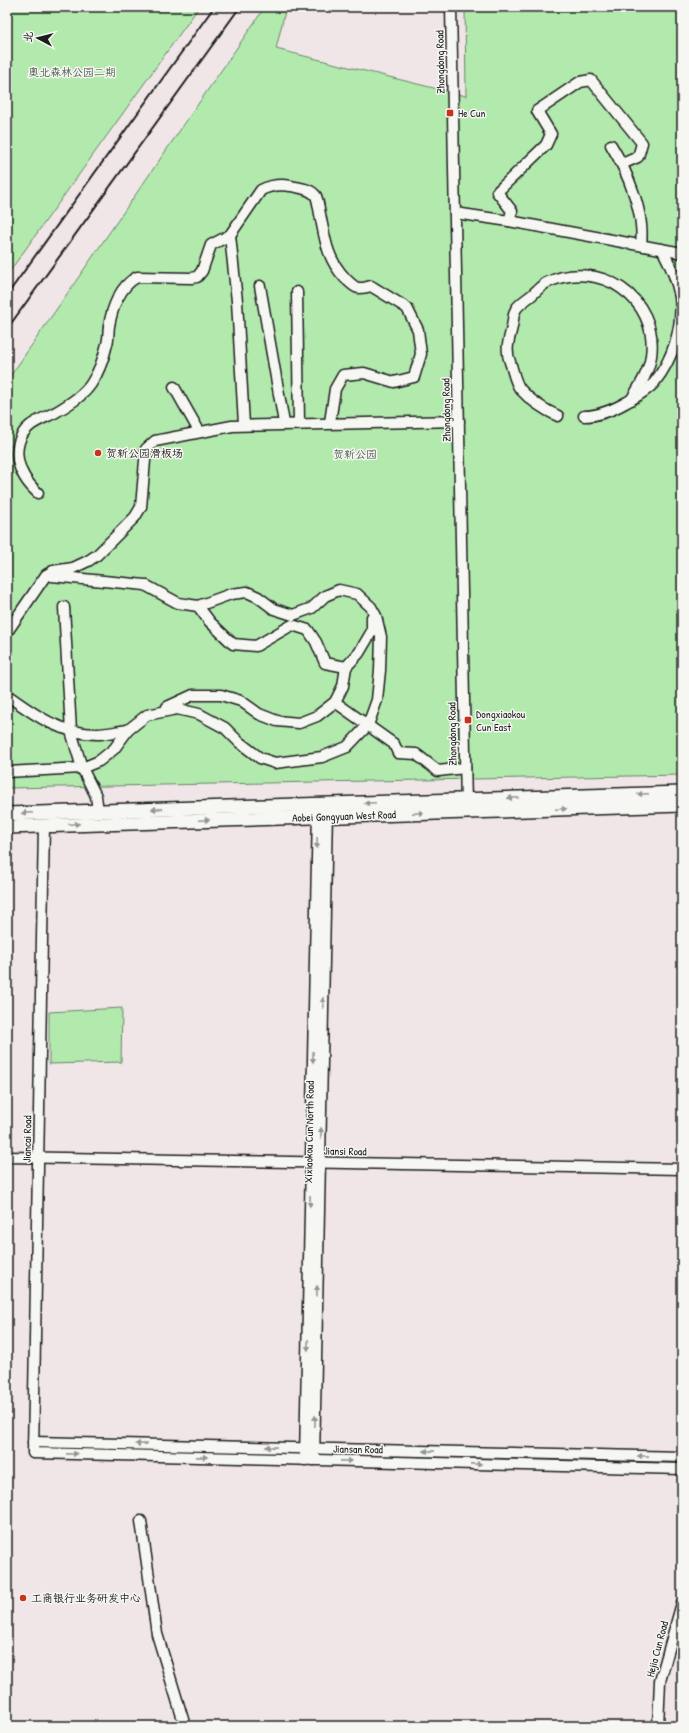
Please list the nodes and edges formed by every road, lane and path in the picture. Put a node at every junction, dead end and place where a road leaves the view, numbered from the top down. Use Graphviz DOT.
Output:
graph roads {
  1 [pos="451,7"];
  2 [pos="611,145"];
  3 [pos="622,164"];
  4 [pos="455,213"];
  5 [pos="510,221"];
  6 [pos="230,235"];
  7 [pos="641,244"];
  8 [pos="662,249"];
  9 [pos="682,252"];
  10 [pos="260,286"];
  11 [pos="297,292"];
  12 [pos="174,387"];
  13 [pos="631,400"];
  14 [pos="558,416"];
  15 [pos="584,416"];
  16 [pos="459,421"];
  17 [pos="330,422"];
  18 [pos="284,423"];
  19 [pos="299,423"];
  20 [pos="244,425"];
  21 [pos="199,431"];
  22 [pos="38,493"];
  23 [pos="46,575"];
  24 [pos="198,606"];
  25 [pos="64,607"];
  26 [pos="371,607"];
  27 [pos="7,632"];
  28 [pos="346,668"];
  29 [pos="7,695"];
  30 [pos="335,702"];
  31 [pos="147,716"];
  32 [pos="368,725"];
  33 [pos="128,730"];
  34 [pos="71,731"];
  35 [pos="82,768"];
  36 [pos="465,768"];
  37 [pos="7,772"];
  38 [pos="682,793"];
  39 [pos="682,805"];
  40 [pos="466,806"];
  41 [pos="322,810"];
  42 [pos="98,811"];
  43 [pos="7,814"];
  44 [pos="44,825"];
  45 [pos="7,827"];
  46 [pos="7,1157"];
  47 [pos="38,1157"];
  48 [pos="316,1162"];
  49 [pos="682,1169"];
  50 [pos="33,1442"];
  51 [pos="310,1448"];
  52 [pos="33,1453"];
  53 [pos="682,1457"];
  54 [pos="310,1460"];
  55 [pos="682,1469"];
  56 [pos="141,1521"];
  57 [pos="682,1603"];
  58 [pos="185,1726"];
  59 [pos="658,1726"];
  1 -- 4 [label="street, Zhongdong Road"];
  2 -- 3 [label="street"];
  3 -- 5 [label="street"];
  3 -- 7 [label="street"];
  4 -- 5 [label="street"];
  4 -- 16 [label="street, Zhongdong Road"];
  5 -- 7 [label="street"];
  6 -- 17 [label="street"];
  6 -- 20 [label="street"];
  6 -- 22 [label="street"];
  7 -- 8 [label="street"];
  8 -- 9 [label="street"];
  8 -- 13 [label="street"];
  10 -- 18 [label="street"];
  11 -- 19 [label="street"];
  12 -- 21 [label="street"];
  13 -- 14 [label="street"];
  13 -- 15 [label="street"];
  16 -- 17 [label="street"];
  16 -- 36 [label="street, Zhongdong Road"];
  17 -- 19 [label="street"];
  18 -- 19 [label="street"];
  18 -- 20 [label="street"];
  20 -- 21 [label="street"];
  21 -- 23 [label="street"];
  23 -- 24 [label="street"];
  23 -- 27 [label="street"];
  24 -- 26 [label="street"];
  24 -- 28 [label="street"];
  25 -- 34 [label="street"];
  26 -- 28 [label="street"];
  26 -- 32 [label="street"];
  28 -- 30 [label="street"];
  29 -- 34 [label="street"];
  30 -- 31 [label="street"];
  30 -- 32 [label="street"];
  31 -- 32 [label="street"];
  31 -- 33 [label="street"];
  32 -- 36 [label="street"];
  33 -- 34 [label="street"];
  33 -- 35 [label="street"];
  34 -- 35 [label="street"];
  35 -- 37 [label="street"];
  35 -- 42 [label="street"];
  36 -- 40 [label="street, Zhongdong Road"];
  38 -- 40 [label="main road, Aobei Gongyuan West Road, one-way"];
  40 -- 39 [label="main road, Aobei Gongyuan West Road, one-way"];
  40 -- 41 [label="main road, Aobei Gongyuan West Road"];
  41 -- 42 [label="main road, Aobei Gongyuan West Road, one-way"];
  44 -- 41 [label="main road, Aobei Gongyuan West Road, one-way"];
  41 -- 48 [label="street, Xixiaokou Cun North Road"];
  42 -- 43 [label="main road, Aobei Gongyuan West Road, one-way"];
  44 -- 45 [label="main road, Aobei Gongyuan West Road"];
  44 -- 47 [label="street, Jiancai Road"];
  46 -- 47 [label="street, Jiansi Road"];
  47 -- 48 [label="street, Jiansi Road"];
  47 -- 50 [label="street, Jiancai Road"];
  48 -- 49 [label="street, Jiansi Road"];
  48 -- 51 [label="street, Xixiaokou Cun North Road"];
  51 -- 50 [label="street, Jiansan Road, one-way"];
  50 -- 52 [label="street, Jiancai Road"];
  53 -- 51 [label="street, Jiansan Road, one-way"];
  51 -- 54 [label="street, Xixiaokou Cun North Road"];
  52 -- 54 [label="street, Jiansan Road, one-way"];
  54 -- 55 [label="street, Jiansan Road, one-way"];
  56 -- 58 [label="street"];
  57 -- 59 [label="street, Hejia Cun Road"];
}
